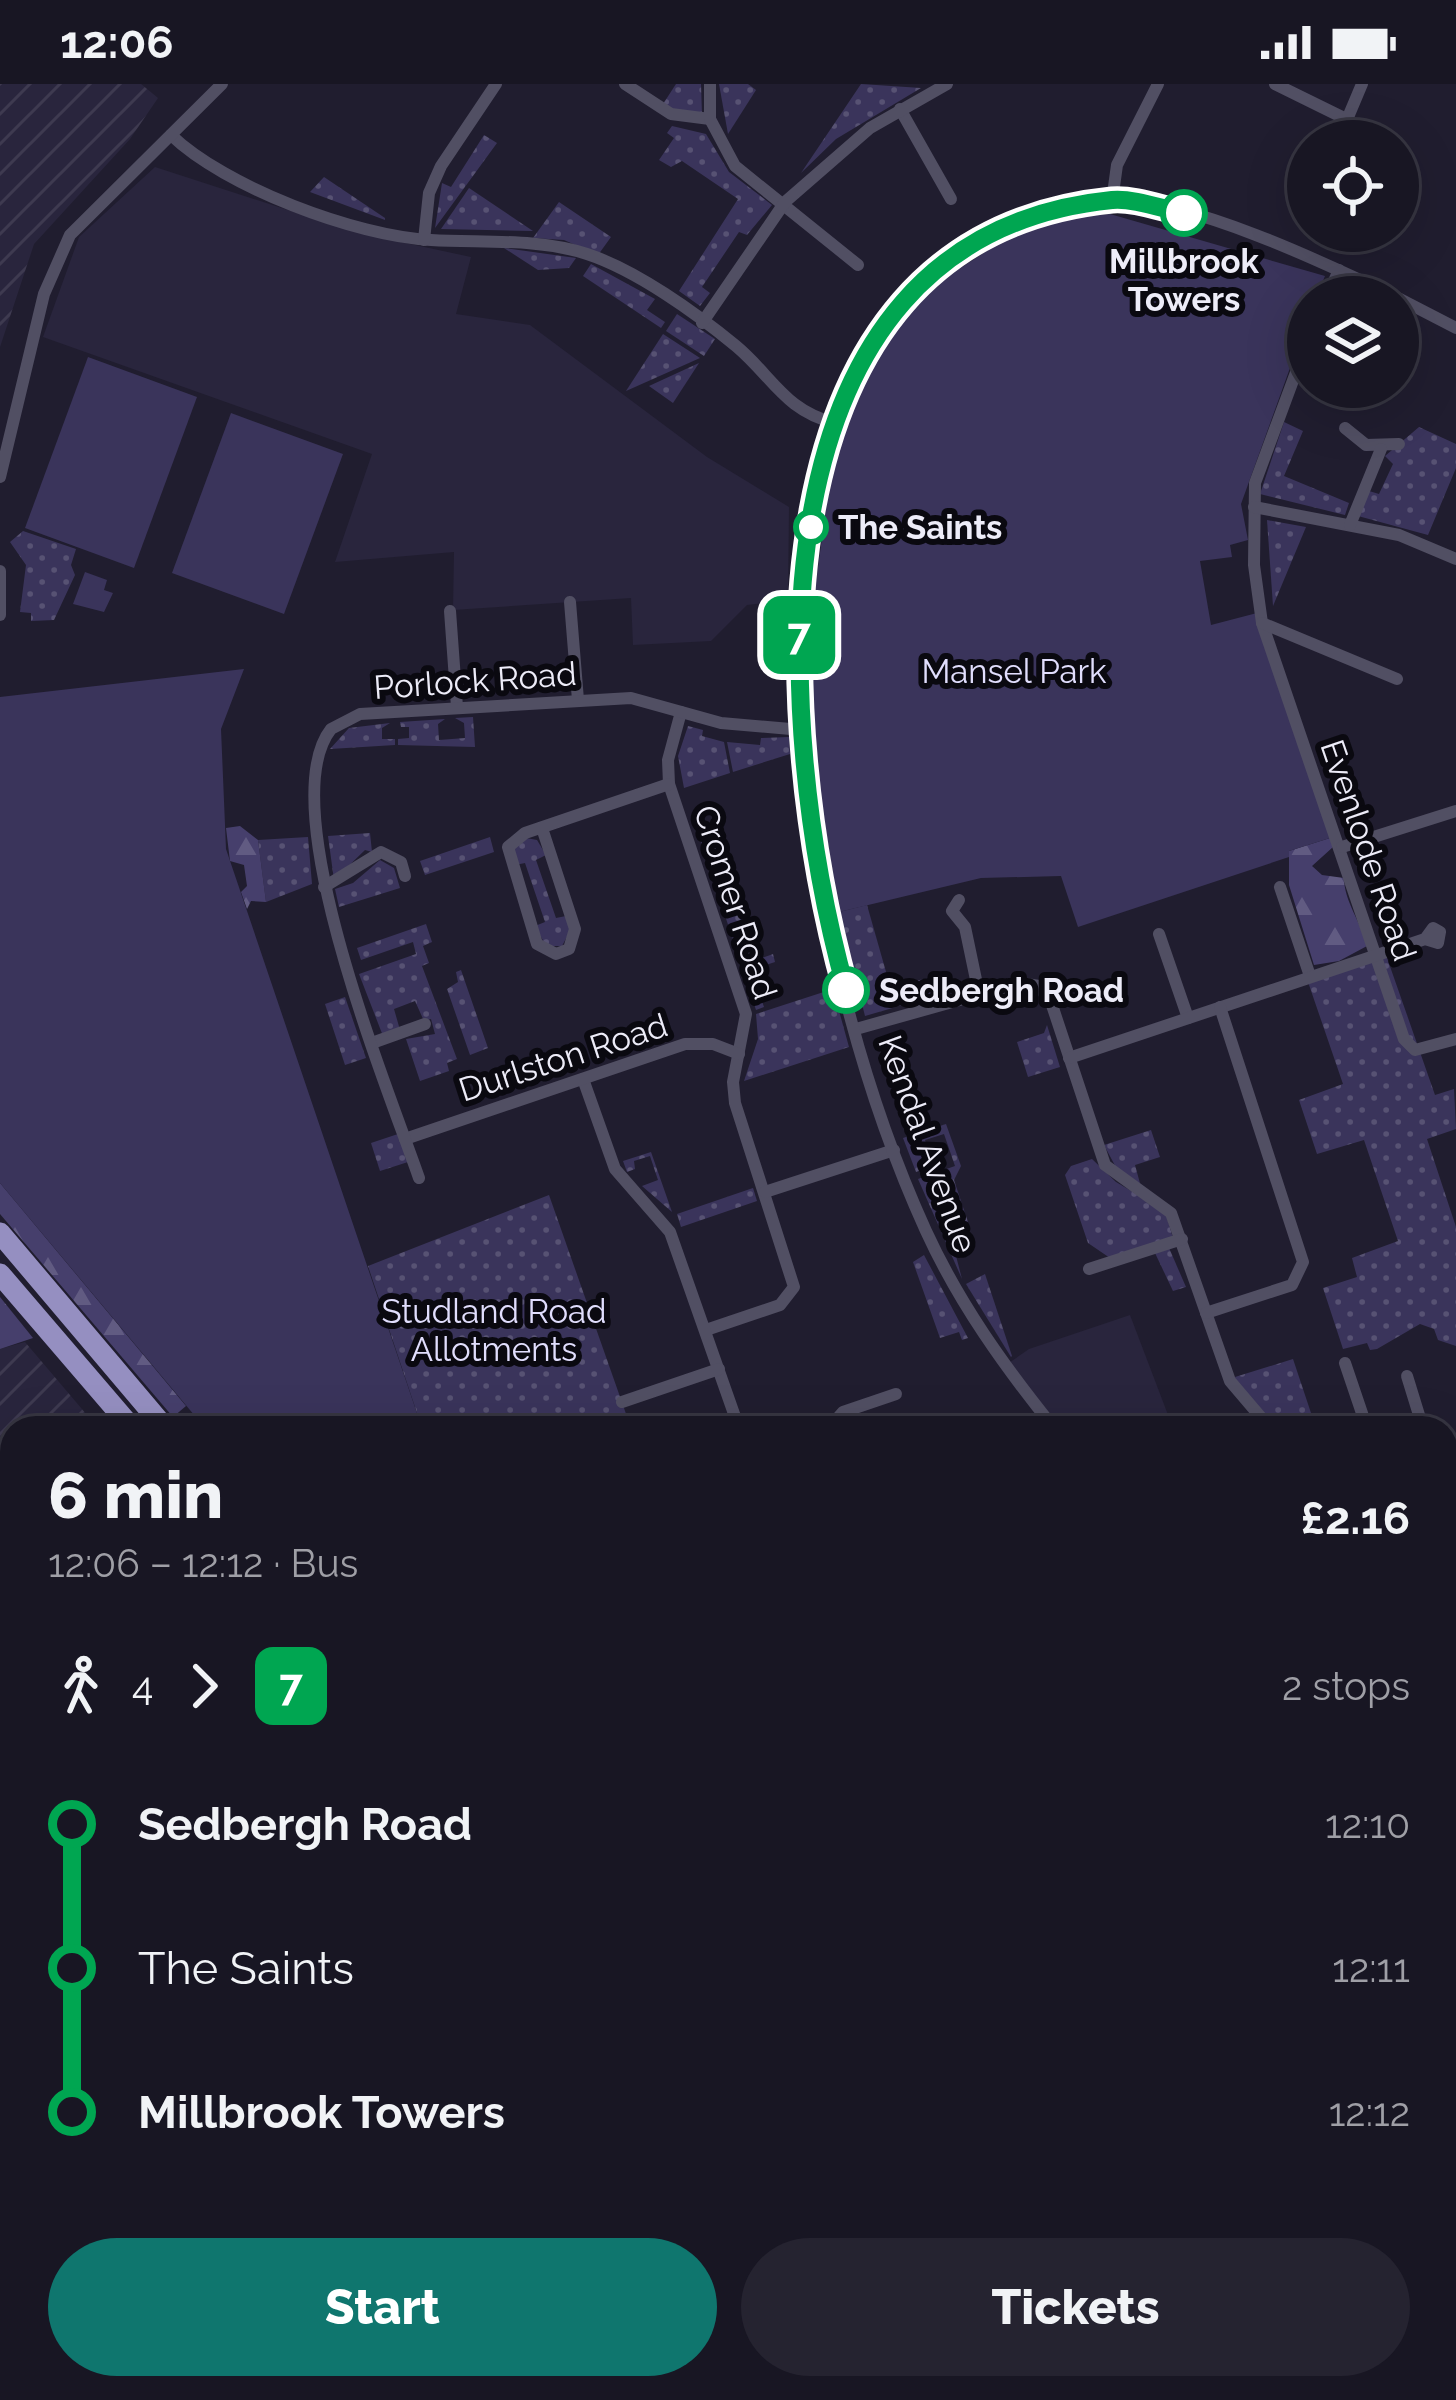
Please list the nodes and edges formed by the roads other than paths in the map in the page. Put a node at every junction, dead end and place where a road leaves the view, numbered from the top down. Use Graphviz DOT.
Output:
graph roads {
  1 [pos="222,84"];
  2 [pos="496,84"];
  3 [pos="625,84"];
  4 [pos="710,84"];
  5 [pos="947,84"];
  6 [pos="1158,84"];
  7 [pos="1274,84"];
  8 [pos="1361,84"];
  9 [pos="900,110"];
  10 [pos="710,119"];
  11 [pos="1346,119"];
  12 [pos="171,135"];
  13 [pos="951,199"];
  14 [pos="1112,200"];
  15 [pos="784,202"];
  16 [pos="424,240"];
  17 [pos="858,265"];
  18 [pos="1339,270"];
  19 [pos="1336,276"];
  20 [pos="1351,276"];
  21 [pos="1419,309"];
  22 [pos="702,323"];
  23 [pos="1456,328"];
  24 [pos="1287,397"];
  25 [pos="835,423"];
  26 [pos="1345,428"];
  27 [pos="1399,444"];
  28 [pos="1381,448"];
  29 [pos="0,478"];
  30 [pos="1254,508"];
  31 [pos="1350,525"];
  32 [pos="1456,559"];
  33 [pos="0,571"];
  34 [pos="570,602"];
  35 [pos="450,611"];
  36 [pos="0,615"];
  37 [pos="1262,623"];
  38 [pos="1397,679"];
  39 [pos="578,700"];
  40 [pos="457,707"];
  41 [pos="682,712"];
  42 [pos="802,730"];
  43 [pos="669,784"];
  44 [pos="1456,811"];
  45 [pos="542,828"];
  46 [pos="1342,847"];
  47 [pos="406,866"];
  48 [pos="324,886"];
  49 [pos="1280,887"];
  50 [pos="951,908"];
  51 [pos="1159,934"];
  52 [pos="1425,939"];
  53 [pos="1376,955"];
  54 [pos="1310,976"];
  55 [pos="979,994"];
  56 [pos="1220,1007"];
  57 [pos="1188,1018"];
  58 [pos="418,1022"];
  59 [pos="856,1029"];
  60 [pos="1456,1039"];
  61 [pos="372,1043"];
  62 [pos="740,1054"];
  63 [pos="1069,1058"];
  64 [pos="583,1079"];
  65 [pos="405,1139"];
  66 [pos="893,1150"];
  67 [pos="419,1178"];
  68 [pos="764,1192"];
  69 [pos="0,1233"];
  70 [pos="1182,1239"];
  71 [pos="1095,1262"];
  72 [pos="0,1274"];
  73 [pos="1206,1313"];
  74 [pos="706,1330"];
  75 [pos="1345,1363"];
  76 [pos="719,1369"];
  77 [pos="1407,1376"];
  78 [pos="896,1394"];
  79 [pos="622,1402"];
  80 [pos="122,1416"];
  81 [pos="154,1416"];
  82 [pos="735,1416"];
  83 [pos="840,1416"];
  84 [pos="1044,1416"];
  85 [pos="1260,1416"];
  86 [pos="1363,1416"];
  87 [pos="1419,1416"];
  1 -- 12 [label="street"];
  2 -- 16 [label="street"];
  3 -- 10 [label="street"];
  4 -- 10 [label="street"];
  5 -- 9 [label="street"];
  6 -- 14 [label="street"];
  7 -- 11 [label="street"];
  8 -- 11 [label="street"];
  9 -- 13 [label="street"];
  9 -- 15 [label="street"];
  10 -- 15 [label="street"];
  12 -- 16 [label="street"];
  12 -- 29 [label="street"];
  14 -- 18 [label="street"];
  14 -- 25 [label="street, Kendal Avenue"];
  15 -- 17 [label="street"];
  15 -- 22 [label="street"];
  16 -- 22 [label="street"];
  18 -- 19 [label="street"];
  18 -- 20 [label="street"];
  21 -- 23 [label="street"];
  22 -- 25 [label="street"];
  24 -- 30 [label="street, Evenlode Road"];
  25 -- 42 [label="street, Kendal Avenue"];
  26 -- 28 [label="street"];
  27 -- 28 [label="street"];
  28 -- 31 [label="street"];
  30 -- 31 [label="street"];
  30 -- 37 [label="street, Evenlode Road"];
  31 -- 32 [label="street"];
  33 -- 36 [label="street"];
  34 -- 39 [label="street"];
  35 -- 40 [label="street"];
  37 -- 38 [label="street"];
  37 -- 46 [label="street, Evenlode Road"];
  39 -- 40 [label="street, Porlock Road"];
  39 -- 41 [label="street, Porlock Road"];
  40 -- 48 [label="street, Porlock Road"];
  41 -- 42 [label="street, Porlock Road"];
  41 -- 43 [label="street, Cromer Road"];
  42 -- 59 [label="street, Kendal Avenue"];
  43 -- 45 [label="street"];
  43 -- 62 [label="street, Cromer Road"];
  44 -- 46 [label="street"];
  45 -- 45 [label="street"];
  46 -- 53 [label="street, Evenlode Road"];
  47 -- 48 [label="street"];
  48 -- 61 [label="street, Porlock Road"];
  49 -- 54 [label="street"];
  50 -- 55 [label="street"];
  51 -- 57 [label="street"];
  52 -- 53 [label="street"];
  53 -- 54 [label="street"];
  53 -- 60 [label="street, Evenlode Road"];
  54 -- 56 [label="street"];
  55 -- 59 [label="street"];
  55 -- 63 [label="street"];
  56 -- 57 [label="street"];
  56 -- 73 [label="street"];
  57 -- 63 [label="street"];
  58 -- 61 [label="street"];
  59 -- 66 [label="street, Kendal Avenue"];
  61 -- 65 [label="street, Porlock Road"];
  62 -- 64 [label="street, Durlston Road"];
  62 -- 68 [label="street, Cromer Road"];
  63 -- 70 [label="street"];
  64 -- 65 [label="street, Durlston Road"];
  64 -- 74 [label="street"];
  65 -- 67 [label="street, Porlock Road"];
  66 -- 68 [label="street"];
  66 -- 84 [label="street, Kendal Avenue"];
  68 -- 74 [label="street, Cromer Road"];
  69 -- 81 [label="highway"];
  70 -- 71 [label="street"];
  70 -- 73 [label="street"];
  72 -- 80 [label="highway"];
  73 -- 85 [label="street"];
  74 -- 76 [label="street"];
  75 -- 86 [label="street"];
  76 -- 79 [label="street"];
  76 -- 82 [label="street"];
  77 -- 87 [label="street"];
  78 -- 83 [label="street"];
}
